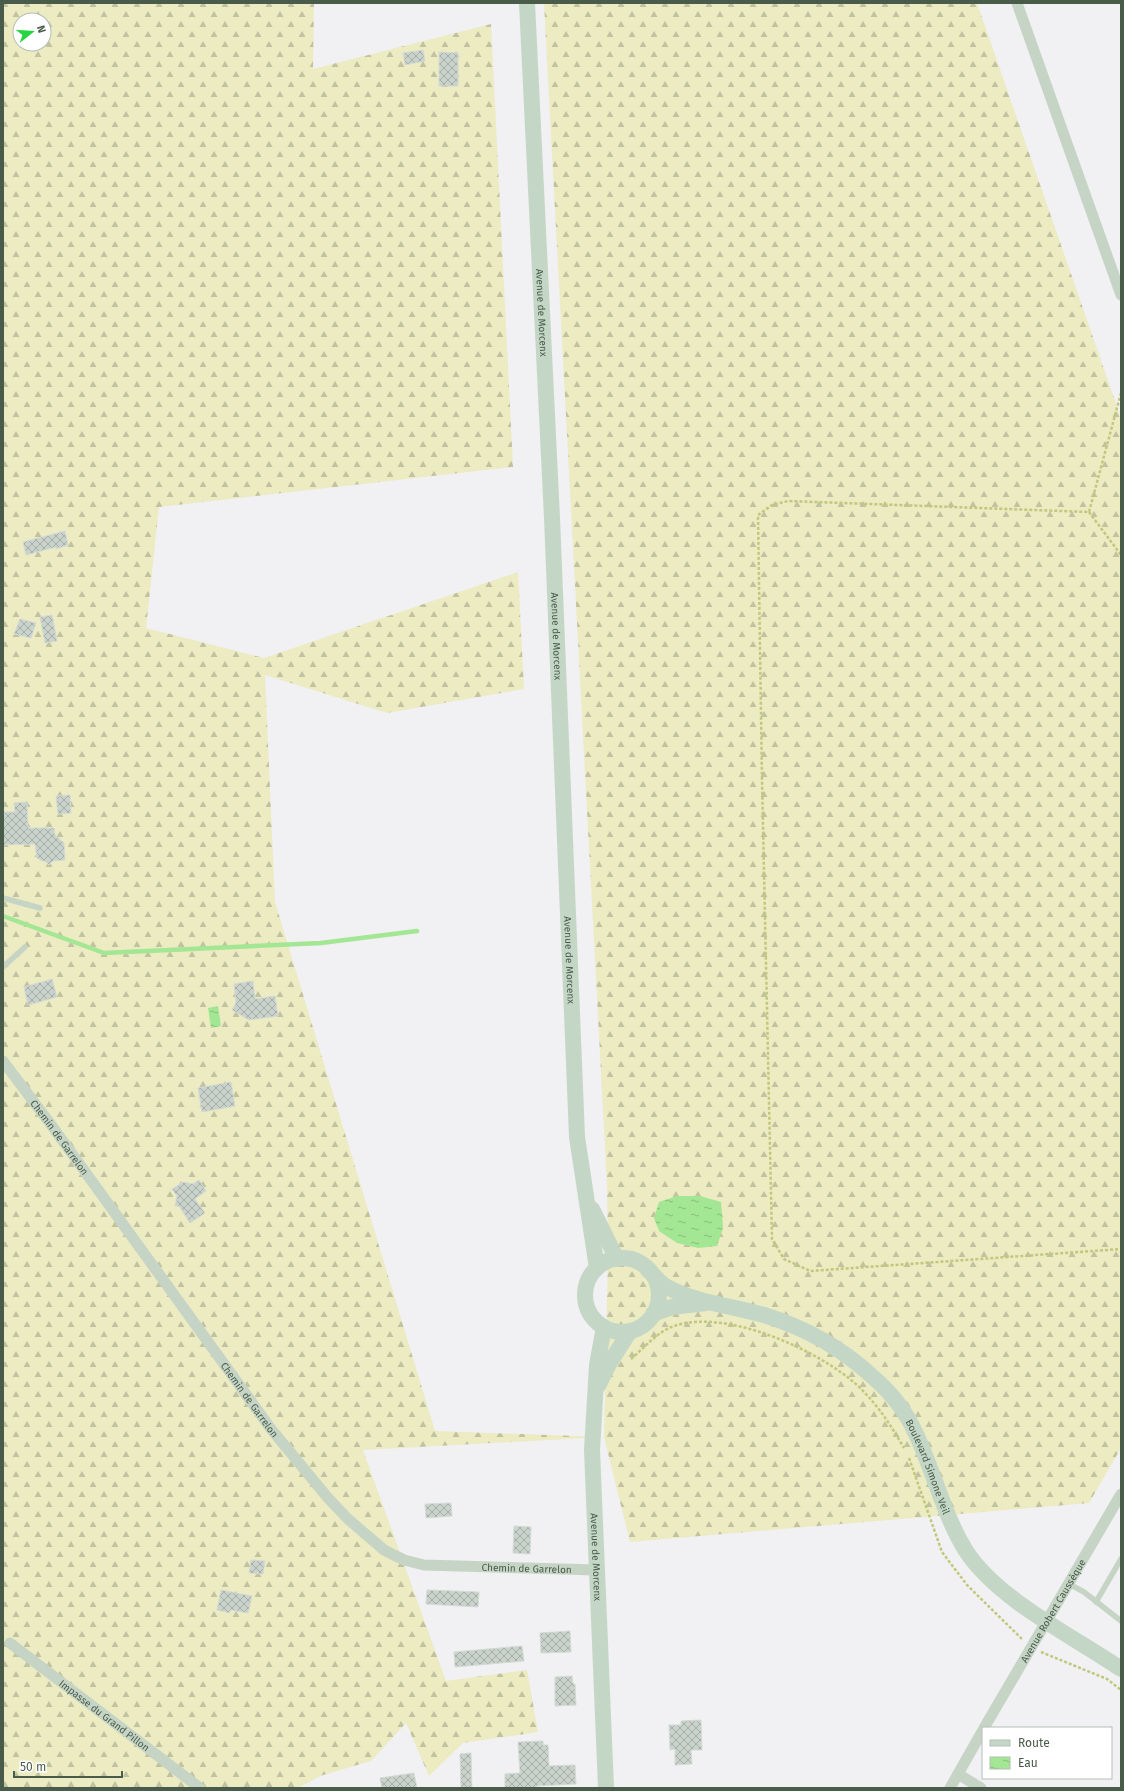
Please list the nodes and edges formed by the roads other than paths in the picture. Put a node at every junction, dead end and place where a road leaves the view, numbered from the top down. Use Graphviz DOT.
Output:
graph roads {
  1 [pos="527,3"];
  2 [pos="1016,3"];
  3 [pos="1121,295"];
  4 [pos="3,898"];
  5 [pos="40,908"];
  6 [pos="25,947"];
  7 [pos="3,968"];
  8 [pos="3,1061"];
  9 [pos="585,1195"];
  10 [pos="618,1259"];
  11 [pos="597,1268"];
  12 [pos="648,1270"];
  13 [pos="710,1303"];
  14 [pos="653,1314"];
  15 [pos="604,1327"];
  16 [pos="630,1331"];
  17 [pos="596,1391"];
  18 [pos="1121,1494"];
  19 [pos="1121,1559"];
  20 [pos="597,1570"];
  21 [pos="1069,1584"];
  22 [pos="1096,1602"];
  23 [pos="1121,1621"];
  24 [pos="1047,1622"];
  25 [pos="10,1643"];
  26 [pos="1121,1669"];
  27 [pos="985,1727"];
  28 [pos="982,1732"];
  29 [pos="958,1774"];
  30 [pos="200,1788"];
  31 [pos="606,1788"];
  32 [pos="950,1788"];
  33 [pos="981,1788"];
  1 -- 9 [label="main road, Avenue de Morcenx"];
  2 -- 3 [label="street"];
  4 -- 5 [label="lane"];
  6 -- 7 [label="lane"];
  8 -- 20 [label="street, Chemin de Garrelon"];
  9 -- 10 [label="main road"];
  9 -- 11 [label="main road, Avenue de Morcenx"];
  10 -- 11 [label="main road"];
  10 -- 12 [label="main road"];
  11 -- 15 [label="main road"];
  12 -- 13 [label="main road"];
  12 -- 14 [label="main road"];
  13 -- 14 [label="main road"];
  13 -- 24 [label="main road, Boulevard Simone Veil"];
  14 -- 16 [label="main road"];
  15 -- 16 [label="main road"];
  15 -- 17 [label="main road, Avenue de Morcenx"];
  16 -- 17 [label="main road"];
  17 -- 20 [label="main road, Avenue de Morcenx"];
  18 -- 21 [label="street, Avenue Robert Caussèque"];
  19 -- 22 [label="lane"];
  20 -- 31 [label="main road, Avenue de Morcenx"];
  21 -- 22 [label="lane"];
  21 -- 24 [label="street, Avenue Robert Caussèque"];
  22 -- 23 [label="lane"];
  24 -- 26 [label="main road, Boulevard Simone Veil"];
  24 -- 27 [label="street, Avenue Robert Caussèque"];
  25 -- 30 [label="street, Impasse du Grand Pillon"];
  28 -- 29 [label="street, Avenue Robert Caussèque"];
  29 -- 32 [label="street, Avenue Robert Caussèque"];
  29 -- 33 [label="street"];
}
